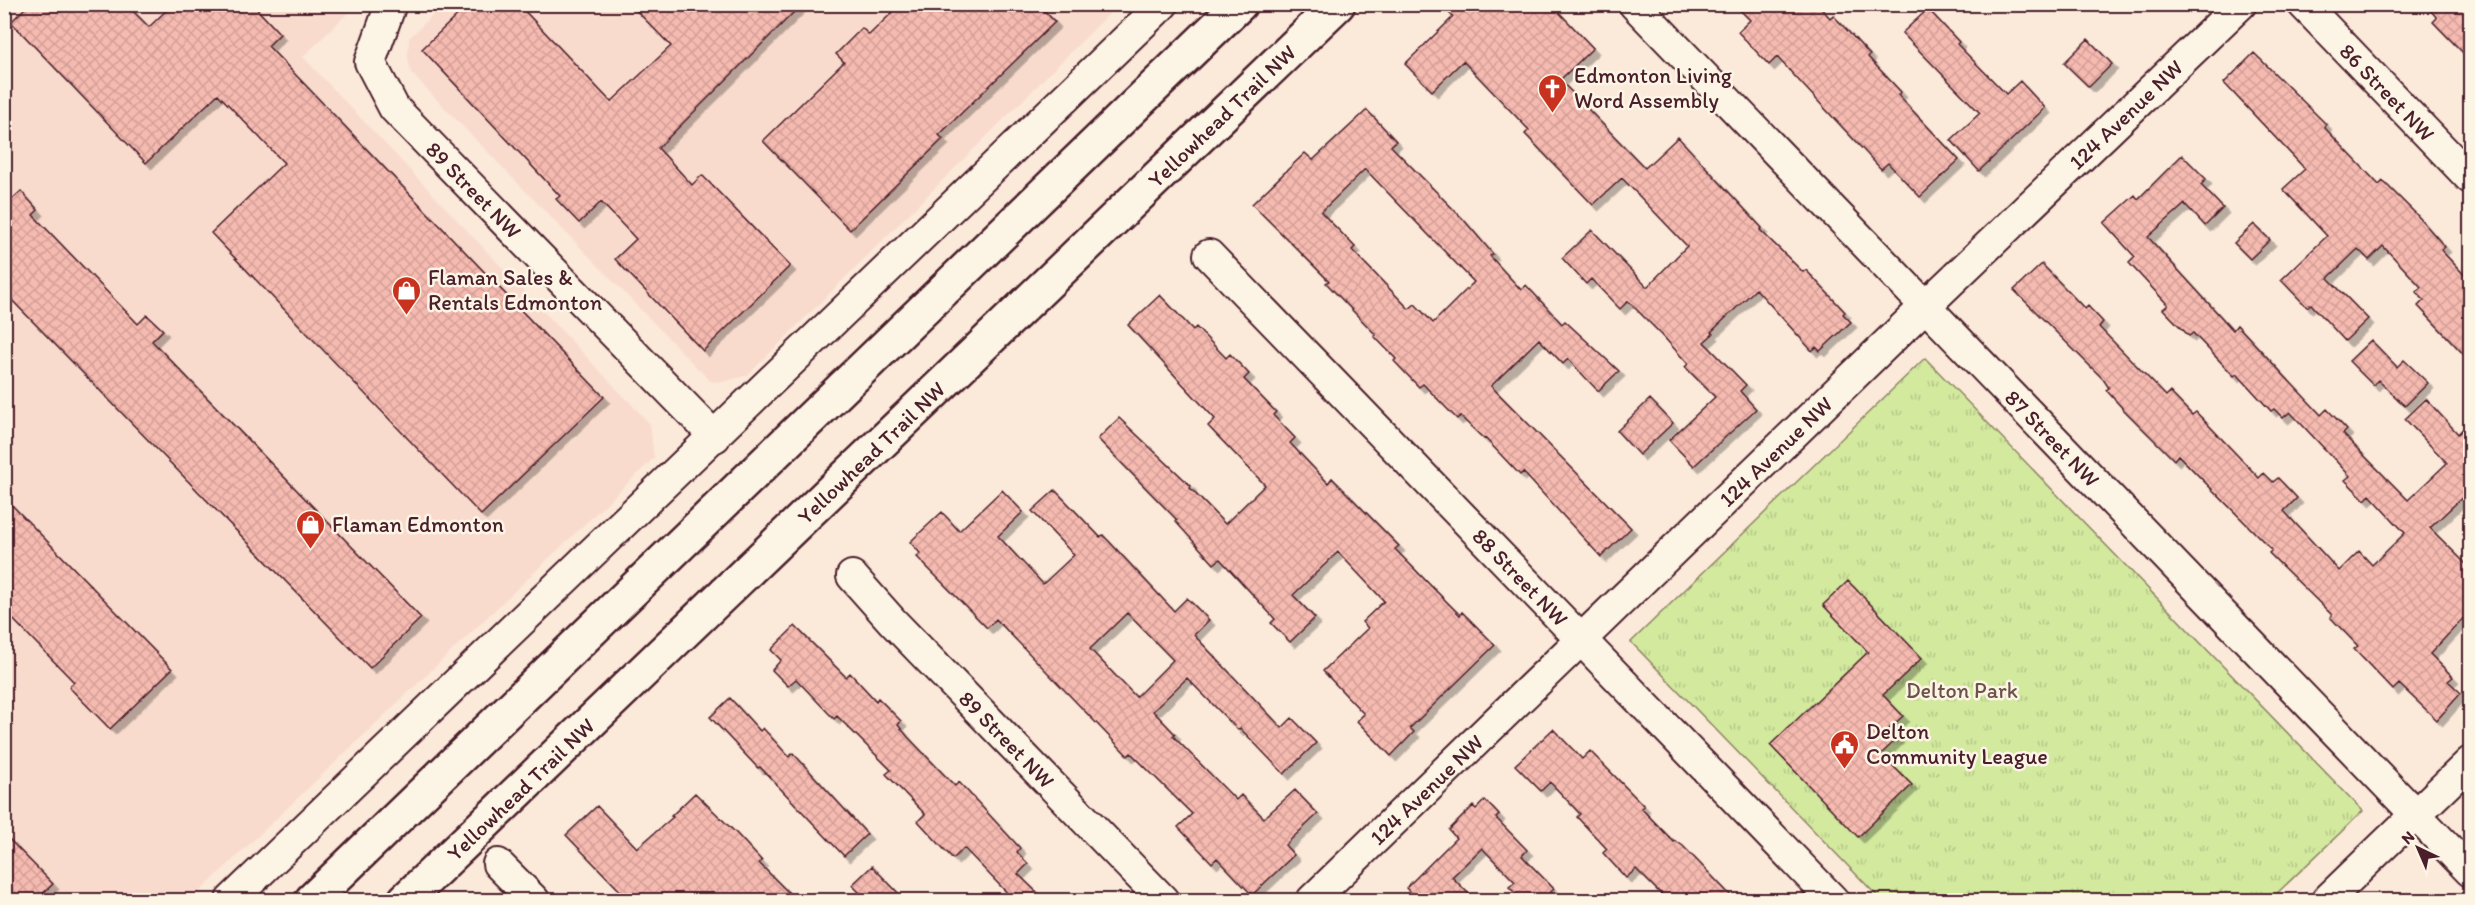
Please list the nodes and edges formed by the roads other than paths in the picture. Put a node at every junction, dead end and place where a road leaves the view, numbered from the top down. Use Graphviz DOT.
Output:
graph roads {
  1 [pos="392,4"];
  2 [pos="1163,4"];
  3 [pos="1240,4"];
  4 [pos="1338,4"];
  5 [pos="1634,4"];
  6 [pos="2241,4"];
  7 [pos="2303,4"];
  8 [pos="2470,178"];
  9 [pos="1209,255"];
  10 [pos="1926,305"];
  11 [pos="715,437"];
  12 [pos="852,576"];
  13 [pos="1580,640"];
  14 [pos="2470,762"];
  15 [pos="2416,815"];
  16 [pos="498,864"];
  17 [pos="2470,871"];
  18 [pos="231,900"];
  19 [pos="312,900"];
  20 [pos="405,900"];
  21 [pos="534,900"];
  22 [pos="1163,900"];
  23 [pos="1312,900"];
  24 [pos="1833,900"];
  25 [pos="2327,900"];
  1 -- 11 [label="street, 89 Street NW"];
  2 -- 11 [label="street"];
  3 -- 19 [label="highway"];
  4 -- 20 [label="highway, Yellowhead Trail NW"];
  5 -- 10 [label="street, 87 Street NW"];
  6 -- 10 [label="street, 124 Avenue NW"];
  7 -- 8 [label="street, 86 Street NW"];
  9 -- 13 [label="street, 88 Street NW"];
  10 -- 13 [label="street, 124 Avenue NW"];
  10 -- 15 [label="street, 87 Street NW"];
  11 -- 18 [label="street"];
  12 -- 22 [label="street, 89 Street NW"];
  13 -- 23 [label="street, 124 Avenue NW"];
  13 -- 24 [label="street, 88 Street NW"];
  14 -- 15 [label="street"];
  15 -- 17 [label="street, 87 Street NW"];
  15 -- 25 [label="street"];
  16 -- 21 [label="street"];
}
